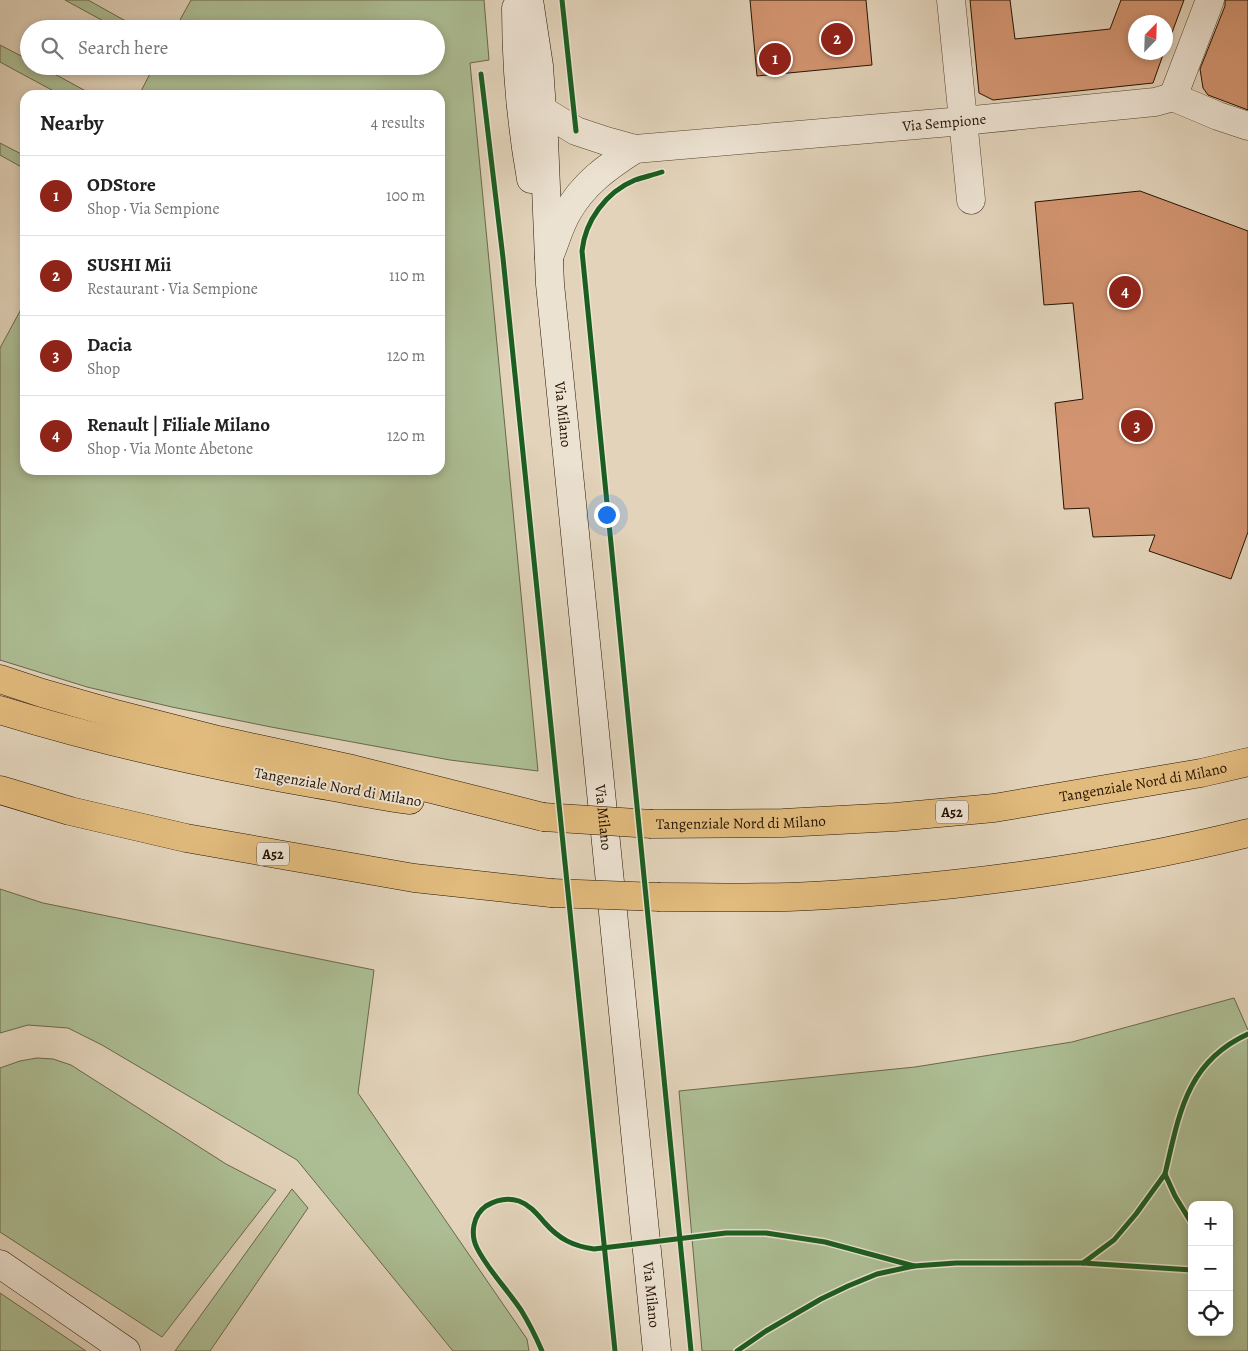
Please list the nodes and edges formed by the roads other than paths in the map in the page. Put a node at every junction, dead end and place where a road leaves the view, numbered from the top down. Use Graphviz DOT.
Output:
graph roads {
  1 [pos="516,0"];
  2 [pos="529,0"];
  3 [pos="951,0"];
  4 [pos="1210,0"];
  5 [pos="1173,97"];
  6 [pos="542,110"];
  7 [pos="963,121"];
  8 [pos="1248,126"];
  9 [pos="635,149"];
  10 [pos="971,200"];
  11 [pos="549,257"];
  12 [pos="550,284"];
  13 [pos="0,679"];
  14 [pos="0,710"];
  15 [pos="1248,762"];
  16 [pos="0,790"];
  17 [pos="543,817"];
  18 [pos="1248,833"];
  19 [pos="0,1264"];
  20 [pos="119,1346"];
  21 [pos="657,1351"];
  1 -- 12 [label="street, Via Milano"];
  2 -- 6 [label="street, Via Milano"];
  3 -- 7 [label="street"];
  4 -- 5 [label="street"];
  5 -- 7 [label="street, Via Sempione"];
  5 -- 8 [label="street"];
  6 -- 9 [label="street, Via Sempione"];
  6 -- 11 [label="street, Via Milano"];
  7 -- 9 [label="street, Via Sempione"];
  7 -- 10 [label="street"];
  9 -- 11 [label="street"];
  11 -- 12 [label="street, Via Milano"];
  12 -- 21 [label="street, Via Milano"];
  13 -- 17 [label="highway"];
  14 -- 17 [label="highway, Tangenziale Nord di Milano / A52"];
  15 -- 17 [label="highway, Tangenziale Nord di Milano / A52, bridge"];
  16 -- 18 [label="highway, A52, bridge"];
  19 -- 20 [label="street"];
}
